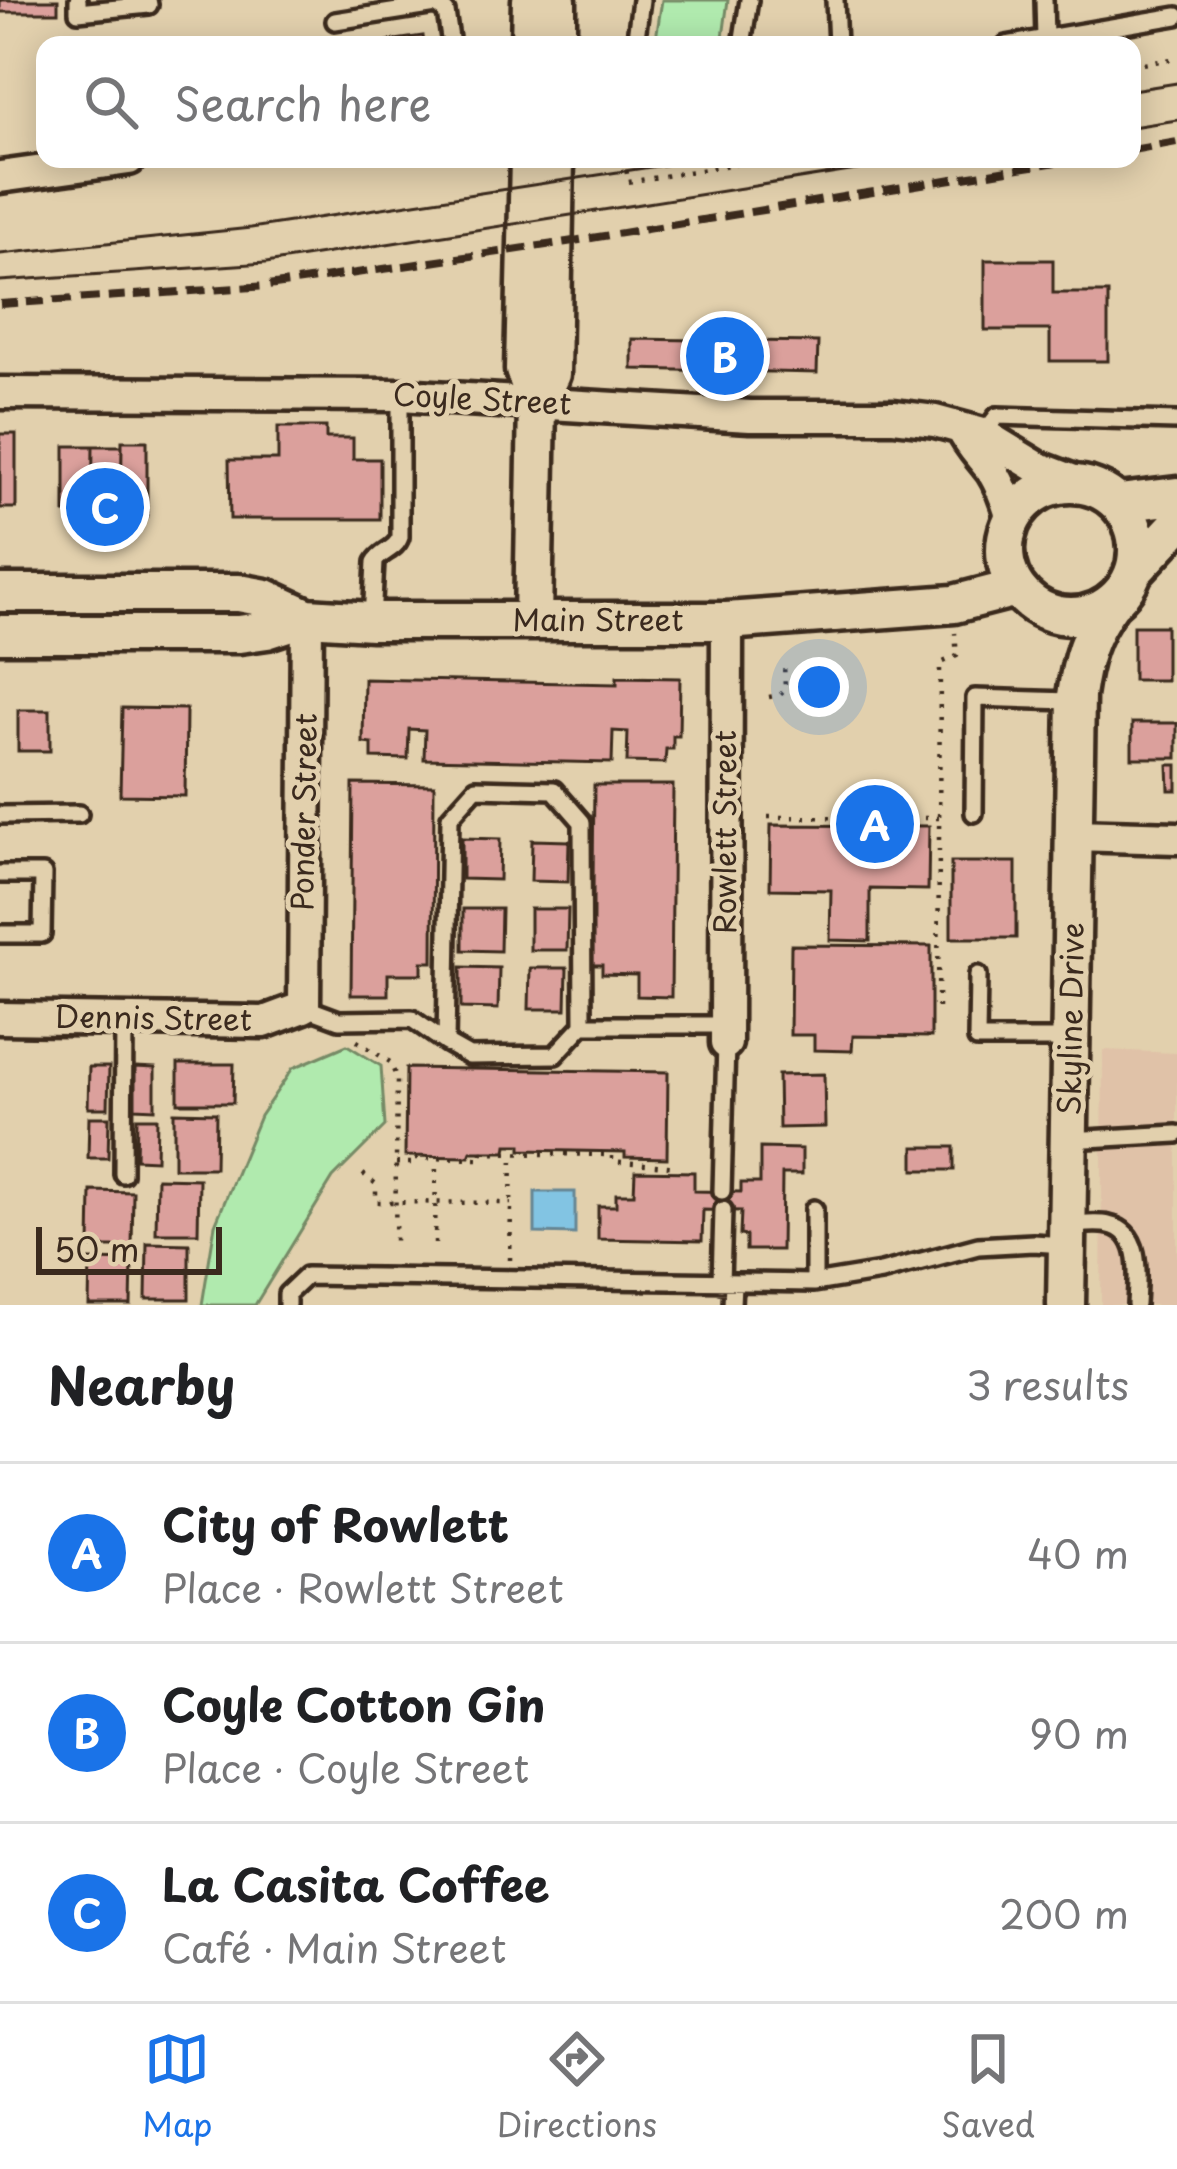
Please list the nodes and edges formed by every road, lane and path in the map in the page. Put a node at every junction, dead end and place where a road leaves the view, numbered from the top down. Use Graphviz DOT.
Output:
graph roads {
  1 [pos="78,0"];
  2 [pos="148,0"];
  3 [pos="531,0"];
  4 [pos="557,0"];
  5 [pos="641,0"];
  6 [pos="748,0"];
  7 [pos="835,0"];
  8 [pos="1044,0"];
  9 [pos="1177,16"];
  10 [pos="334,21"];
  11 [pos="450,36"];
  12 [pos="530,36"];
  13 [pos="557,36"];
  14 [pos="636,36"];
  15 [pos="743,36"];
  16 [pos="836,36"];
  17 [pos="1045,36"];
  18 [pos="1062,36"];
  19 [pos="1177,58"];
  20 [pos="1141,64"];
  21 [pos="64,168"];
  22 [pos="529,168"];
  23 [pos="555,168"];
  24 [pos="626,168"];
  25 [pos="712,168"];
  26 [pos="0,177"];
  27 [pos="0,393"];
  28 [pos="400,394"];
  29 [pos="537,403"];
  30 [pos="1177,421"];
  31 [pos="973,432"];
  32 [pos="1082,484"];
  33 [pos="1177,496"];
  34 [pos="1119,503"];
  35 [pos="1177,525"];
  36 [pos="1008,533"];
  37 [pos="1135,570"];
  38 [pos="0,593"];
  39 [pos="1027,597"];
  40 [pos="1110,604"];
  41 [pos="889,608"];
  42 [pos="307,617"];
  43 [pos="372,620"];
  44 [pos="728,620"];
  45 [pos="533,621"];
  46 [pos="955,633"];
  47 [pos="0,634"];
  48 [pos="784,663"];
  49 [pos="769,697"];
  50 [pos="1072,717"];
  51 [pos="974,813"];
  52 [pos="0,814"];
  53 [pos="79,814"];
  54 [pos="768,817"];
  55 [pos="939,818"];
  56 [pos="1074,835"];
  57 [pos="1177,838"];
  58 [pos="0,874"];
  59 [pos="0,934"];
  60 [pos="977,975"];
  61 [pos="304,1007"];
  62 [pos="938,1008"];
  63 [pos="0,1018"];
  64 [pos="124,1020"];
  65 [pos="583,1024"];
  66 [pos="726,1034"];
  67 [pos="350,1038"];
  68 [pos="1071,1040"];
  69 [pos="446,1043"];
  70 [pos="1177,1134"];
  71 [pos="1070,1140"];
  72 [pos="512,1154"];
  73 [pos="436,1159"];
  74 [pos="395,1162"];
  75 [pos="677,1167"];
  76 [pos="122,1174"];
  77 [pos="363,1174"];
  78 [pos="722,1191"];
  79 [pos="395,1202"];
  80 [pos="436,1202"];
  81 [pos="511,1203"];
  82 [pos="814,1209"];
  83 [pos="723,1210"];
  84 [pos="1068,1235"];
  85 [pos="395,1244"];
  86 [pos="435,1244"];
  87 [pos="509,1266"];
  88 [pos="814,1282"];
  89 [pos="727,1283"];
  90 [pos="287,1305"];
  91 [pos="732,1305"];
  92 [pos="1066,1305"];
  93 [pos="1136,1305"];
  1 -- 2 [label="lane"];
  3 -- 12 [label="street"];
  4 -- 13 [label="street"];
  5 -- 14 [label="lane"];
  6 -- 15 [label="lane"];
  7 -- 16 [label="lane"];
  8 -- 17 [label="lane"];
  9 -- 18 [label="lane"];
  10 -- 11 [label="lane"];
  19 -- 20 [label="path"];
  21 -- 26 [label="street"];
  22 -- 29 [label="street"];
  23 -- 29 [label="street"];
  24 -- 25 [label="path"];
  27 -- 28 [label="street, Coyle Street"];
  28 -- 29 [label="street, Coyle Street"];
  28 -- 43 [label="lane"];
  29 -- 31 [label="street, Coyle Street"];
  29 -- 45 [label="street"];
  30 -- 31 [label="lane"];
  31 -- 32 [label="street, Coyle Street"];
  31 -- 36 [label="street"];
  32 -- 34 [label="street"];
  32 -- 36 [label="street, Main Street"];
  33 -- 34 [label="street"];
  34 -- 37 [label="street"];
  35 -- 37 [label="street"];
  36 -- 39 [label="street"];
  36 -- 41 [label="street, Main Street"];
  37 -- 40 [label="street"];
  38 -- 42 [label="street, Main Street"];
  39 -- 40 [label="street, Main Street"];
  39 -- 41 [label="street, Main Street"];
  39 -- 50 [label="street, Skyline Drive"];
  40 -- 50 [label="street, Skyline Drive"];
  41 -- 44 [label="street, Main Street"];
  42 -- 43 [label="street, Main Street"];
  42 -- 47 [label="street, Main Street"];
  42 -- 61 [label="street, Ponder Street"];
  43 -- 45 [label="street, Main Street"];
  44 -- 45 [label="street, Main Street"];
  44 -- 66 [label="street, Rowlett Street"];
  46 -- 55 [label="path"];
  48 -- 49 [label="path"];
  50 -- 51 [label="lane"];
  50 -- 56 [label="street, Skyline Drive"];
  52 -- 53 [label="lane"];
  54 -- 55 [label="path"];
  55 -- 62 [label="path"];
  56 -- 57 [label="street"];
  56 -- 68 [label="street, Skyline Drive"];
  58 -- 59 [label="lane"];
  60 -- 68 [label="lane"];
  61 -- 64 [label="street, Dennis Street"];
  61 -- 69 [label="lane"];
  63 -- 64 [label="street, Dennis Street"];
  64 -- 76 [label="lane"];
  65 -- 66 [label="lane"];
  65 -- 69 [label="lane"];
  65 -- 69 [label="lane"];
  66 -- 78 [label="lane"];
  67 -- 74 [label="path"];
  68 -- 71 [label="street, Skyline Drive"];
  70 -- 71 [label="lane"];
  71 -- 84 [label="street, Skyline Drive"];
  72 -- 73 [label="path"];
  72 -- 75 [label="path"];
  72 -- 81 [label="path"];
  73 -- 74 [label="path"];
  73 -- 80 [label="path"];
  74 -- 79 [label="path"];
  77 -- 79 [label="path"];
  79 -- 80 [label="path"];
  79 -- 85 [label="path"];
  80 -- 81 [label="path"];
  80 -- 86 [label="path"];
  81 -- 87 [label="path"];
  82 -- 88 [label="lane"];
  83 -- 89 [label="lane"];
  84 -- 88 [label="lane"];
  84 -- 92 [label="street, Skyline Drive"];
  84 -- 93 [label="lane"];
  88 -- 89 [label="lane"];
  89 -- 90 [label="lane"];
  89 -- 91 [label="lane"];
}
